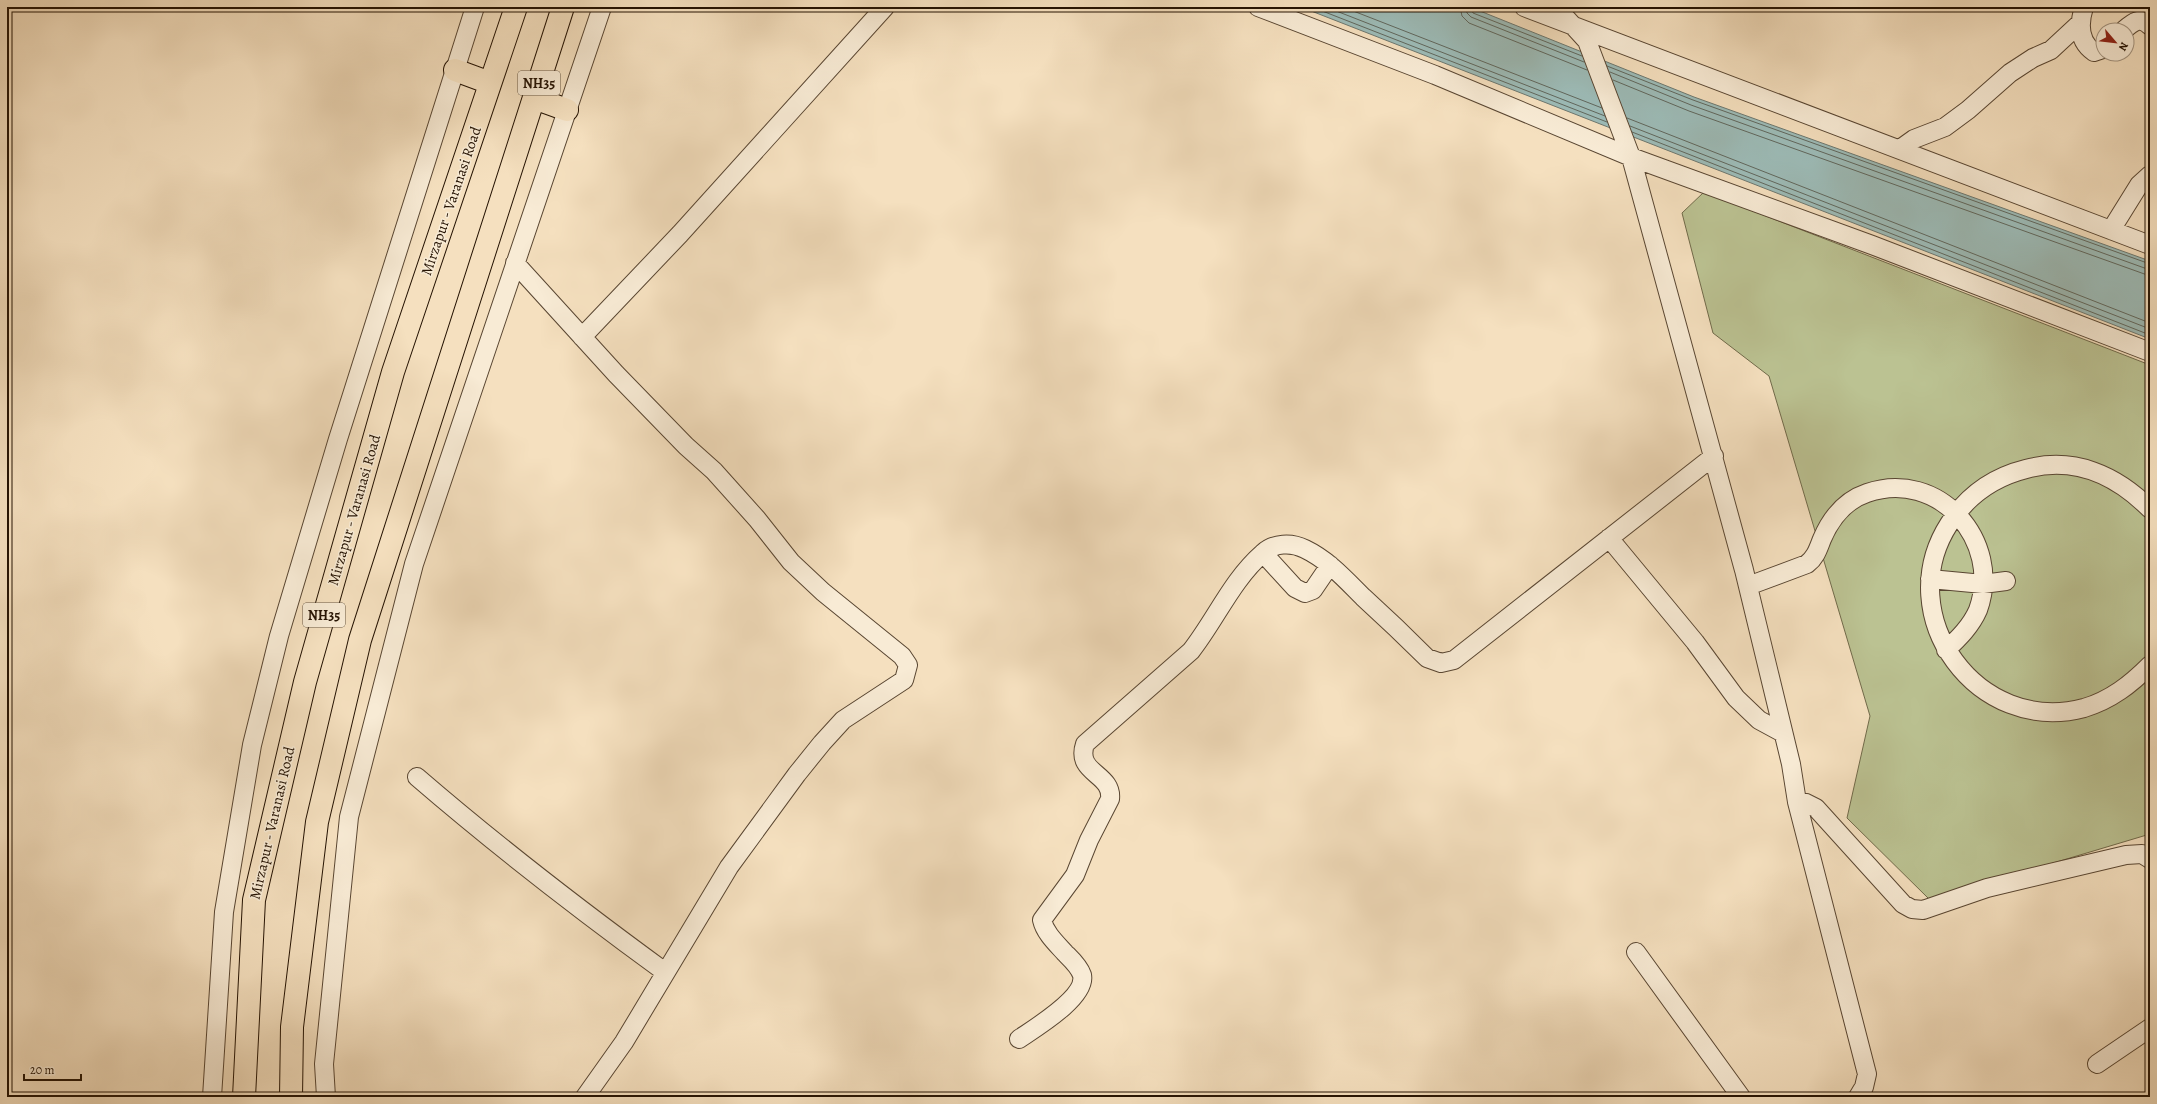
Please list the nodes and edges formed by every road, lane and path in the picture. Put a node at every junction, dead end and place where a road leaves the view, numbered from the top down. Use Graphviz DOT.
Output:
graph roads {
  1 [pos="475,7"];
  2 [pos="516,7"];
  3 [pos="563,7"];
  4 [pos="602,7"];
  5 [pos="885,7"];
  6 [pos="1258,7"];
  7 [pos="1524,7"];
  8 [pos="1556,7"];
  9 [pos="2084,7"];
  10 [pos="2133,22"];
  11 [pos="2079,24"];
  12 [pos="1576,26"];
  13 [pos="2150,26"];
  14 [pos="2095,52"];
  15 [pos="455,70"];
  16 [pos="490,83"];
  17 [pos="534,98"];
  18 [pos="567,110"];
  19 [pos="1628,150"];
  20 [pos="1900,150"];
  21 [pos="2150,175"];
  22 [pos="2111,230"];
  23 [pos="2150,245"];
  24 [pos="515,263"];
  25 [pos="582,337"];
  26 [pos="2150,352"];
  27 [pos="1714,456"];
  28 [pos="2150,509"];
  29 [pos="1956,512"];
  30 [pos="1609,538"];
  31 [pos="1262,553"];
  32 [pos="1330,565"];
  33 [pos="1930,579"];
  34 [pos="2006,581"];
  35 [pos="1984,584"];
  36 [pos="1748,586"];
  37 [pos="1946,650"];
  38 [pos="2150,665"];
  39 [pos="1783,733"];
  40 [pos="417,777"];
  41 [pos="1797,802"];
  42 [pos="2150,859"];
  43 [pos="1636,952"];
  44 [pos="665,972"];
  45 [pos="2150,1028"];
  46 [pos="1019,1039"];
  47 [pos="2097,1064"];
  48 [pos="1863,1094"];
  49 [pos="212,1097"];
  50 [pos="244,1097"];
  51 [pos="291,1097"];
  52 [pos="326,1097"];
  53 [pos="585,1097"];
  54 [pos="1741,1097"];
  1 -- 15 [label="street"];
  2 -- 16 [label="highway, Mirzapur - Varanasi Road / NH35"];
  3 -- 17 [label="highway, NH35"];
  4 -- 18 [label="street"];
  5 -- 25 [label="street"];
  6 -- 19 [label="street"];
  7 -- 12 [label="street"];
  8 -- 12 [label="street"];
  9 -- 11 [label="street"];
  10 -- 13 [label="street"];
  11 -- 14 [label="street"];
  11 -- 20 [label="street"];
  12 -- 19 [label="street"];
  12 -- 20 [label="street"];
  15 -- 16 [label="highway"];
  15 -- 49 [label="street"];
  16 -- 50 [label="highway, Mirzapur - Varanasi Road / NH35"];
  17 -- 18 [label="highway"];
  17 -- 51 [label="highway, NH35"];
  18 -- 24 [label="street"];
  19 -- 26 [label="street"];
  19 -- 27 [label="street"];
  20 -- 22 [label="street"];
  21 -- 22 [label="street"];
  22 -- 23 [label="street"];
  24 -- 25 [label="street"];
  24 -- 52 [label="street"];
  25 -- 44 [label="street"];
  27 -- 30 [label="street"];
  27 -- 36 [label="street"];
  28 -- 29 [label="street"];
  29 -- 33 [label="street"];
  29 -- 35 [label="street"];
  29 -- 36 [label="street"];
  30 -- 32 [label="street"];
  30 -- 39 [label="street"];
  31 -- 32 [label="street"];
  31 -- 32 [label="street"];
  31 -- 46 [label="street"];
  33 -- 35 [label="street"];
  33 -- 37 [label="street"];
  34 -- 35 [label="street"];
  35 -- 37 [label="street"];
  36 -- 39 [label="street"];
  37 -- 38 [label="street"];
  39 -- 41 [label="street"];
  40 -- 44 [label="street"];
  41 -- 42 [label="street"];
  41 -- 48 [label="street"];
  43 -- 54 [label="street"];
  44 -- 53 [label="street"];
  45 -- 47 [label="street"];
}
